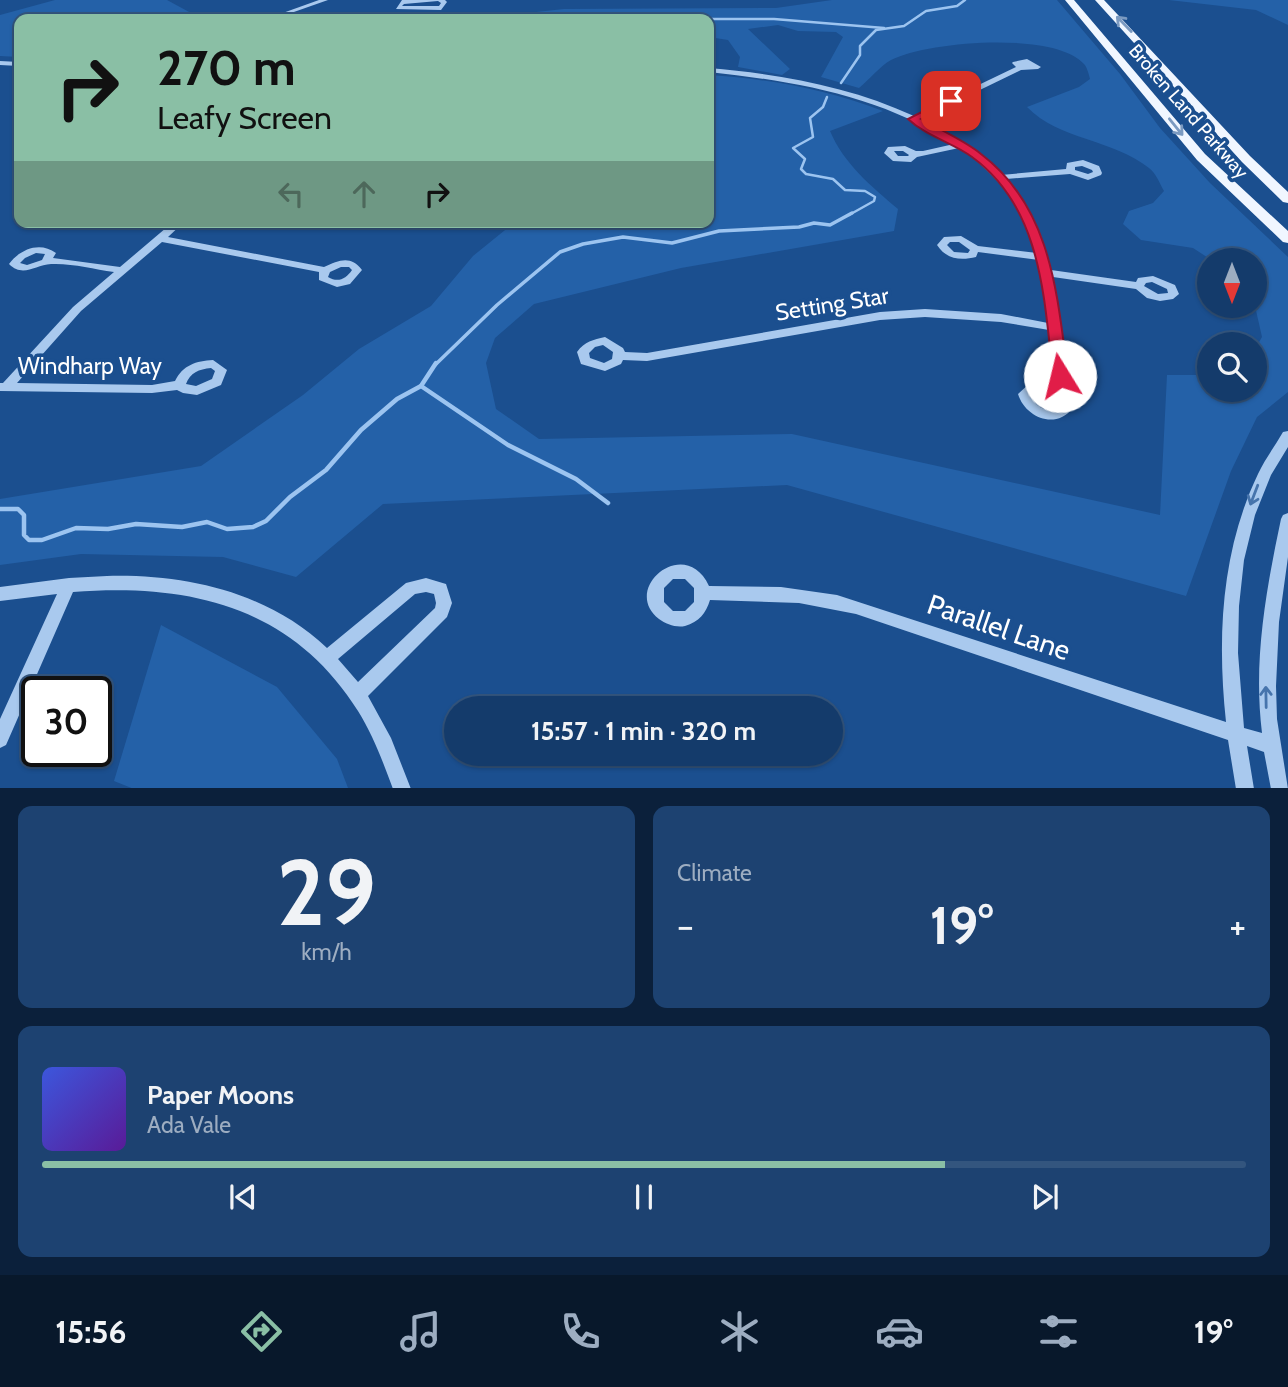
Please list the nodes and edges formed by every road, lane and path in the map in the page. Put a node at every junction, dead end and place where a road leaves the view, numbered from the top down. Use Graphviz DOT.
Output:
graph roads {
  1 [pos="325,0"];
  2 [pos="438,0"];
  3 [pos="1069,0"];
  4 [pos="1099,0"];
  5 [pos="413,1"];
  6 [pos="284,14"];
  7 [pos="1020,68"];
  8 [pos="714,71"];
  9 [pos="913,119"];
  10 [pos="961,145"];
  11 [pos="914,154"];
  12 [pos="1071,171"];
  13 [pos="1002,177"];
  14 [pos="1288,199"];
  15 [pos="172,228"];
  16 [pos="159,238"];
  17 [pos="1288,239"];
  18 [pos="975,249"];
  19 [pos="1043,257"];
  20 [pos="47,260"];
  21 [pos="118,270"];
  22 [pos="326,270"];
  23 [pos="1047,273"];
  24 [pos="1139,286"];
  25 [pos="1052,327"];
  26 [pos="619,356"];
  27 [pos="180,385"];
  28 [pos="3,387"];
  29 [pos="1054,390"];
  30 [pos="1288,436"];
  31 [pos="1288,519"];
  32 [pos="69,585"];
  33 [pos="704,593"];
  34 [pos="0,594"];
  35 [pos="328,657"];
  36 [pos="359,693"];
  37 [pos="1234,733"];
  38 [pos="0,739"];
  39 [pos="1270,745"];
  40 [pos="402,788"];
  41 [pos="1245,788"];
  42 [pos="1280,788"];
  1 -- 6 [label="street"];
  2 -- 5 [label="street"];
  2 -- 5 [label="street"];
  3 -- 17 [label="main road, Broken Land Parkway, one-way"];
  14 -- 4 [label="main road, Broken Land Parkway, one-way"];
  7 -- 9 [label="street"];
  8 -- 9 [label="street"];
  9 -- 10 [label="street"];
  10 -- 11 [label="street"];
  10 -- 13 [label="street"];
  12 -- 13 [label="street"];
  13 -- 19 [label="street"];
  15 -- 16 [label="street"];
  16 -- 21 [label="street"];
  16 -- 22 [label="street"];
  18 -- 19 [label="street"];
  19 -- 23 [label="street"];
  20 -- 21 [label="street"];
  21 -- 28 [label="street"];
  23 -- 24 [label="street"];
  23 -- 25 [label="street"];
  25 -- 26 [label="street, Setting Star"];
  25 -- 29 [label="street"];
  27 -- 28 [label="street, Windharp Way"];
  30 -- 37 [label="street, one-way"];
  39 -- 31 [label="street, one-way"];
  32 -- 34 [label="street"];
  32 -- 35 [label="street"];
  32 -- 38 [label="street"];
  33 -- 37 [label="street, Parallel Lane"];
  35 -- 36 [label="street"];
  35 -- 36 [label="street"];
  36 -- 40 [label="street"];
  37 -- 39 [label="street, Parallel Lane"];
  37 -- 41 [label="street"];
  39 -- 42 [label="street"];
}
